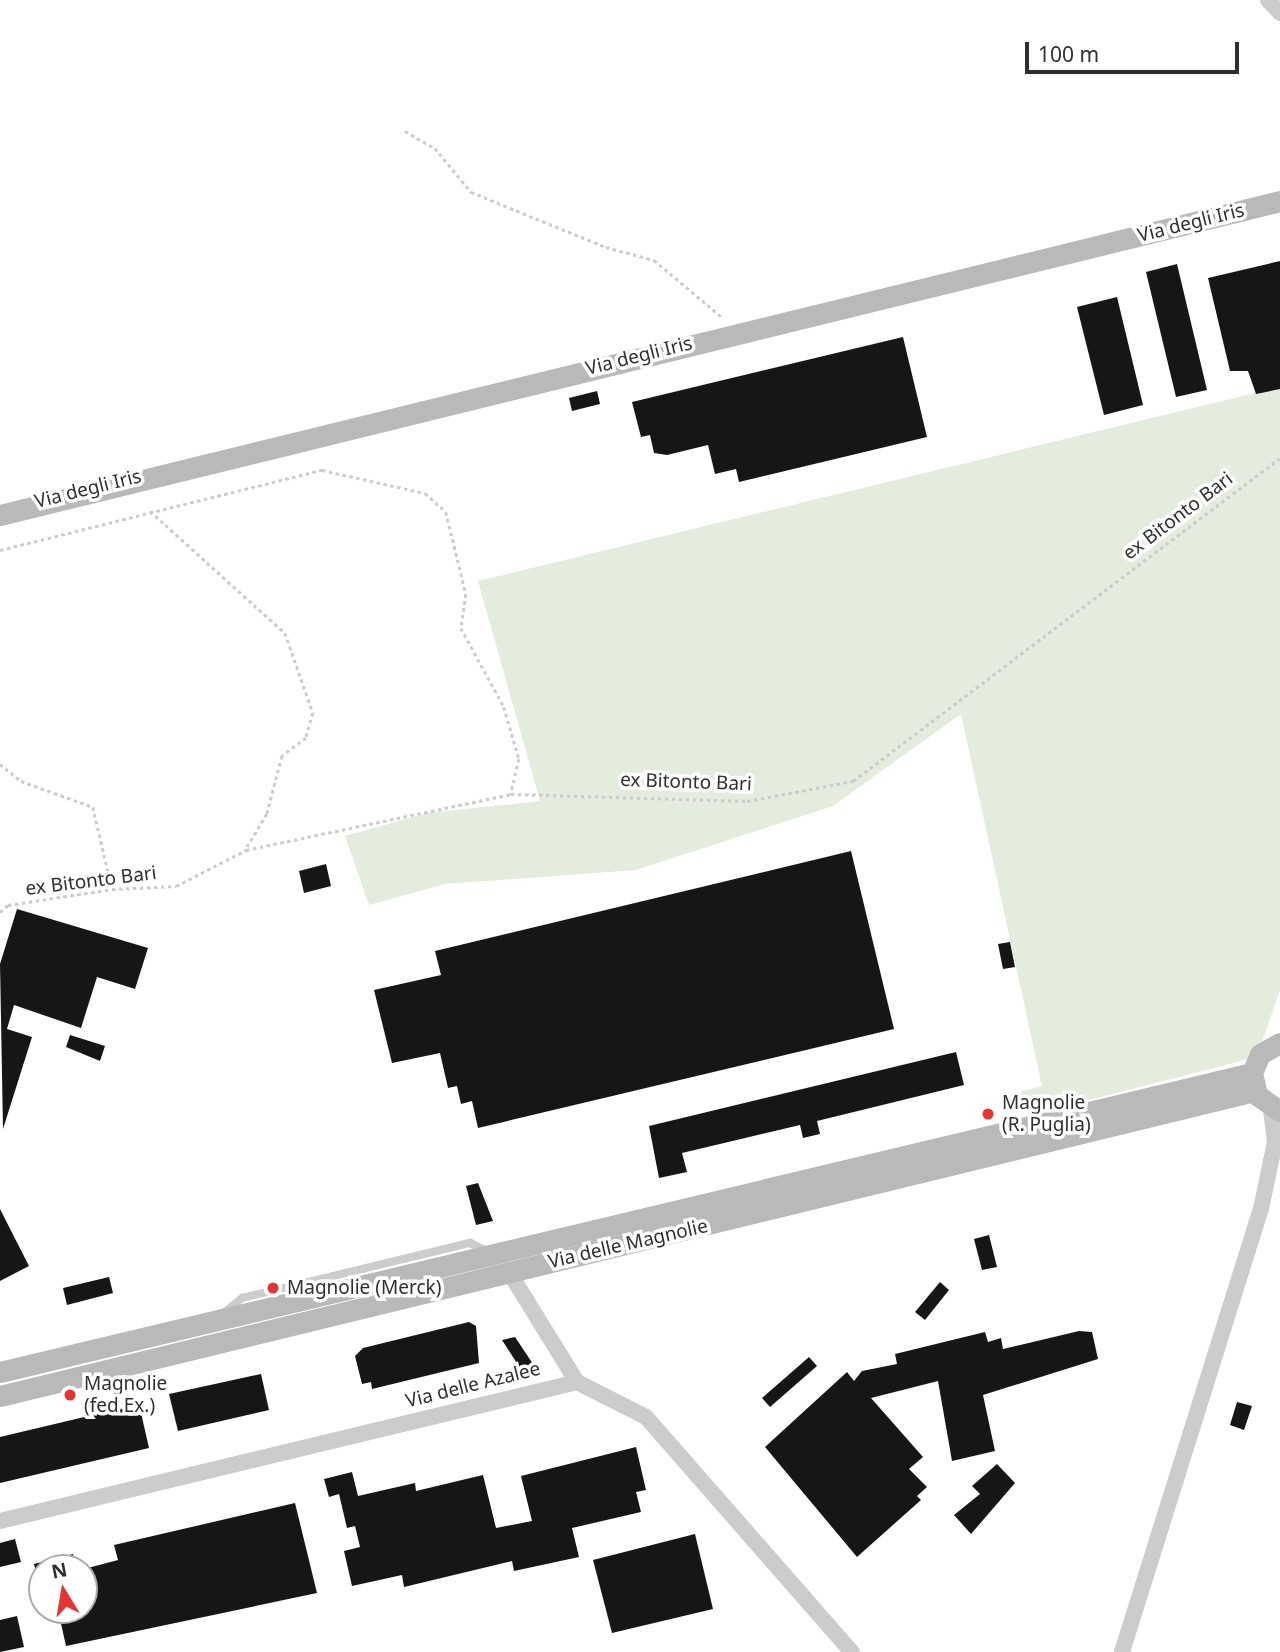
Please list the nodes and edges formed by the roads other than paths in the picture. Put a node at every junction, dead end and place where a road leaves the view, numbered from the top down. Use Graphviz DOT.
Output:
graph roads {
  1 [pos="1268,0"];
  2 [pos="1280,13"];
  3 [pos="1280,201"];
  4 [pos="0,515"];
  5 [pos="1280,1043"];
  6 [pos="1254,1082"];
  7 [pos="1276,1109"];
  8 [pos="1277,1139"];
  9 [pos="500,1267"];
  10 [pos="0,1372"];
  11 [pos="577,1382"];
  12 [pos="0,1396"];
  13 [pos="0,1521"];
  14 [pos="852,1652"];
  15 [pos="1122,1652"];
  1 -- 2 [label="street"];
  3 -- 4 [label="street, Via degli Iris"];
  5 -- 6 [label="street"];
  6 -- 7 [label="street"];
  6 -- 9 [label="street, Via delle Magnolie"];
  7 -- 8 [label="street"];
  8 -- 15 [label="street"];
  9 -- 10 [label="street, Via delle Magnolie"];
  9 -- 11 [label="street"];
  9 -- 12 [label="street, Via delle Magnolie"];
  11 -- 13 [label="street, Via delle Azalee"];
  11 -- 14 [label="street"];
}
